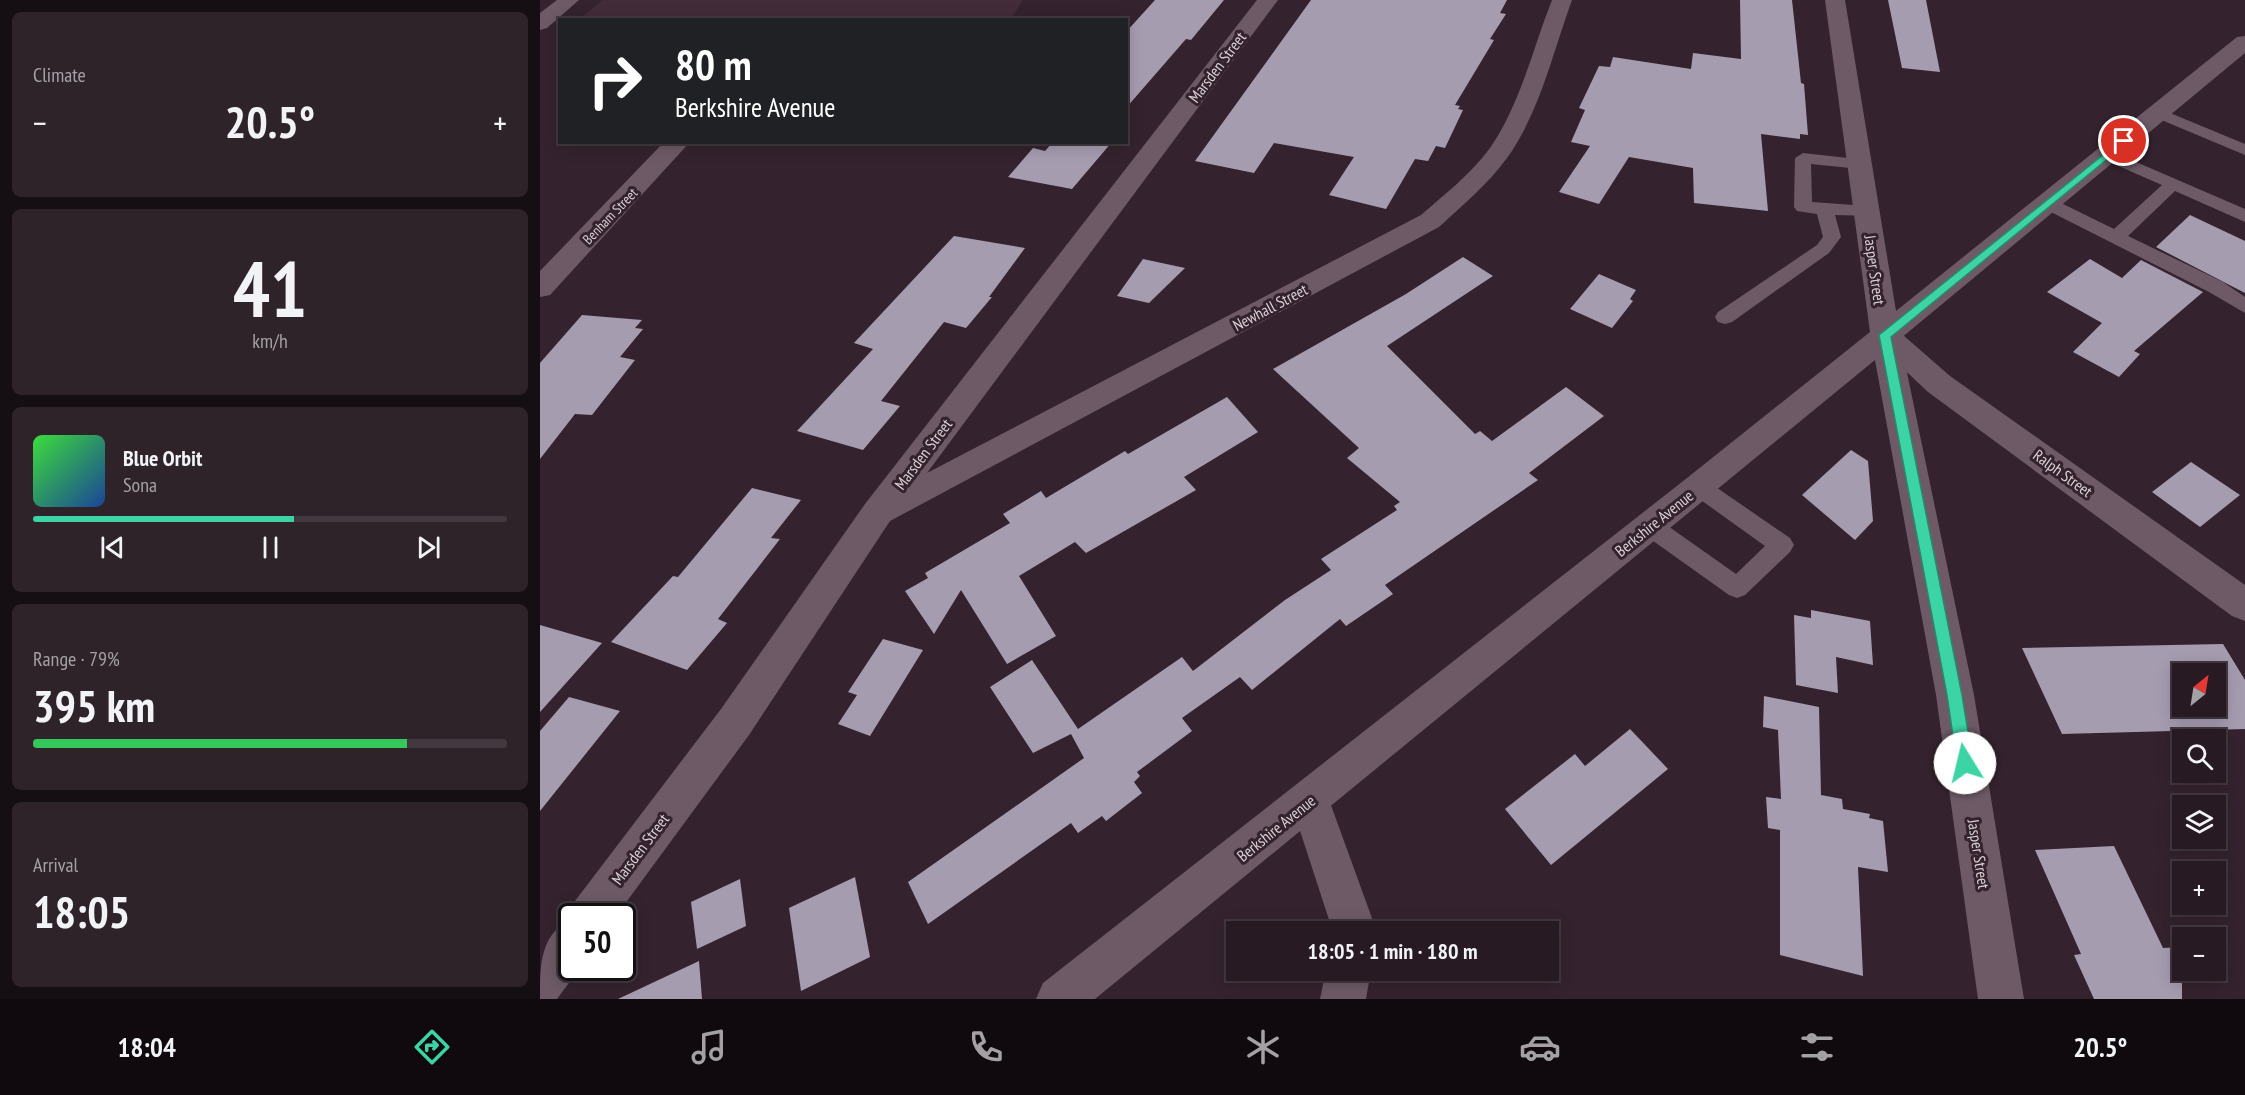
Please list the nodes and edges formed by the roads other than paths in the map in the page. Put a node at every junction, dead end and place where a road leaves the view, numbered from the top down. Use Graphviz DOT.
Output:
graph roads {
  1 [pos="569,0"];
  2 [pos="1268,0"];
  3 [pos="1562,0"];
  4 [pos="1836,0"];
  5 [pos="540,24"];
  6 [pos="2245,42"];
  7 [pos="2158,113"];
  8 [pos="676,144"];
  9 [pos="2245,150"];
  10 [pos="2106,154"];
  11 [pos="1860,164"];
  12 [pos="2173,184"];
  13 [pos="2048,203"];
  14 [pos="1824,208"];
  15 [pos="1867,213"];
  16 [pos="2245,216"];
  17 [pos="2116,237"];
  18 [pos="540,288"];
  19 [pos="2245,306"];
  20 [pos="1725,317"];
  21 [pos="1885,335"];
  22 [pos="1699,487"];
  23 [pos="878,514"];
  24 [pos="1650,526"];
  25 [pos="2245,605"];
  26 [pos="1310,800"];
  27 [pos="600,903"];
  28 [pos="1351,921"];
  29 [pos="558,960"];
  30 [pos="1347,981"];
  31 [pos="540,984"];
  32 [pos="1059,999"];
  33 [pos="1343,999"];
  34 [pos="2001,999"];
  1 -- 5 [label="street"];
  2 -- 23 [label="street, Marsden Street"];
  3 -- 23 [label="street, Newhall Street"];
  4 -- 11 [label="street, Jasper Street"];
  6 -- 7 [label="street, Berkshire Avenue"];
  7 -- 9 [label="lane"];
  7 -- 10 [label="street, Berkshire Avenue"];
  8 -- 18 [label="street, Benham Street"];
  10 -- 12 [label="lane"];
  10 -- 13 [label="street, Berkshire Avenue"];
  11 -- 14 [label="lane"];
  11 -- 15 [label="street, Jasper Street"];
  12 -- 16 [label="lane"];
  12 -- 17 [label="lane"];
  13 -- 17 [label="lane"];
  13 -- 21 [label="street, Berkshire Avenue"];
  14 -- 15 [label="lane"];
  14 -- 20 [label="lane"];
  15 -- 21 [label="street, Jasper Street"];
  17 -- 19 [label="lane"];
  21 -- 22 [label="street, Berkshire Avenue"];
  21 -- 25 [label="street, Ralph Street"];
  21 -- 34 [label="street, Jasper Street"];
  22 -- 24 [label="street, Berkshire Avenue"];
  22 -- 24 [label="lane"];
  23 -- 27 [label="street, Marsden Street"];
  24 -- 26 [label="street, Berkshire Avenue"];
  26 -- 28 [label="street"];
  26 -- 32 [label="street, Berkshire Avenue"];
  29 -- 31 [label="street"];
  30 -- 33 [label="street"];
}
